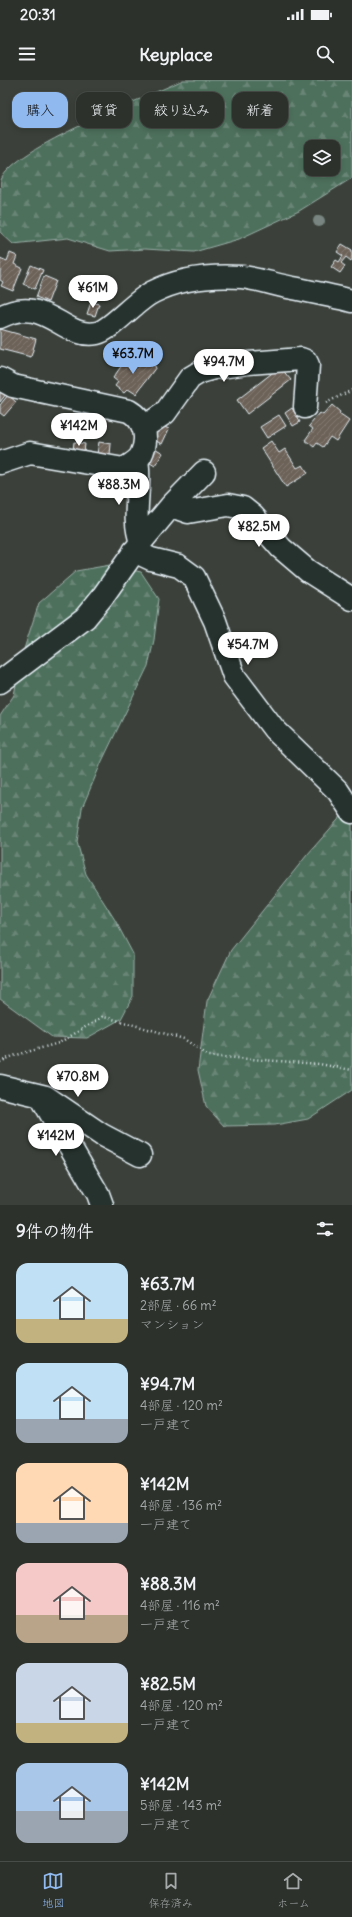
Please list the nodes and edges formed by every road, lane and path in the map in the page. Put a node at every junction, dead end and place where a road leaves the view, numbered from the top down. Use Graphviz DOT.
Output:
graph roads {
  1 [pos="352,301"];
  2 [pos="0,317"];
  3 [pos="0,379"];
  4 [pos="352,390"];
  5 [pos="305,407"];
  6 [pos="144,427"];
  7 [pos="137,460"];
  8 [pos="0,463"];
  9 [pos="204,472"];
  10 [pos="171,506"];
  11 [pos="137,547"];
  12 [pos="352,599"];
  13 [pos="0,682"];
  14 [pos="352,812"];
  15 [pos="0,1062"];
  16 [pos="352,1070"];
  17 [pos="0,1086"];
  18 [pos="40,1096"];
  19 [pos="140,1155"];
  20 [pos="102,1205"];
  1 -- 2 [label="street"];
  3 -- 6 [label="street"];
  4 -- 5 [label="path"];
  5 -- 6 [label="street"];
  6 -- 7 [label="street"];
  7 -- 8 [label="street"];
  7 -- 11 [label="street"];
  9 -- 10 [label="street"];
  10 -- 11 [label="street"];
  10 -- 12 [label="street"];
  11 -- 13 [label="street"];
  11 -- 14 [label="street"];
  15 -- 16 [label="path"];
  17 -- 18 [label="street"];
  18 -- 19 [label="street"];
  18 -- 20 [label="street"];
}
